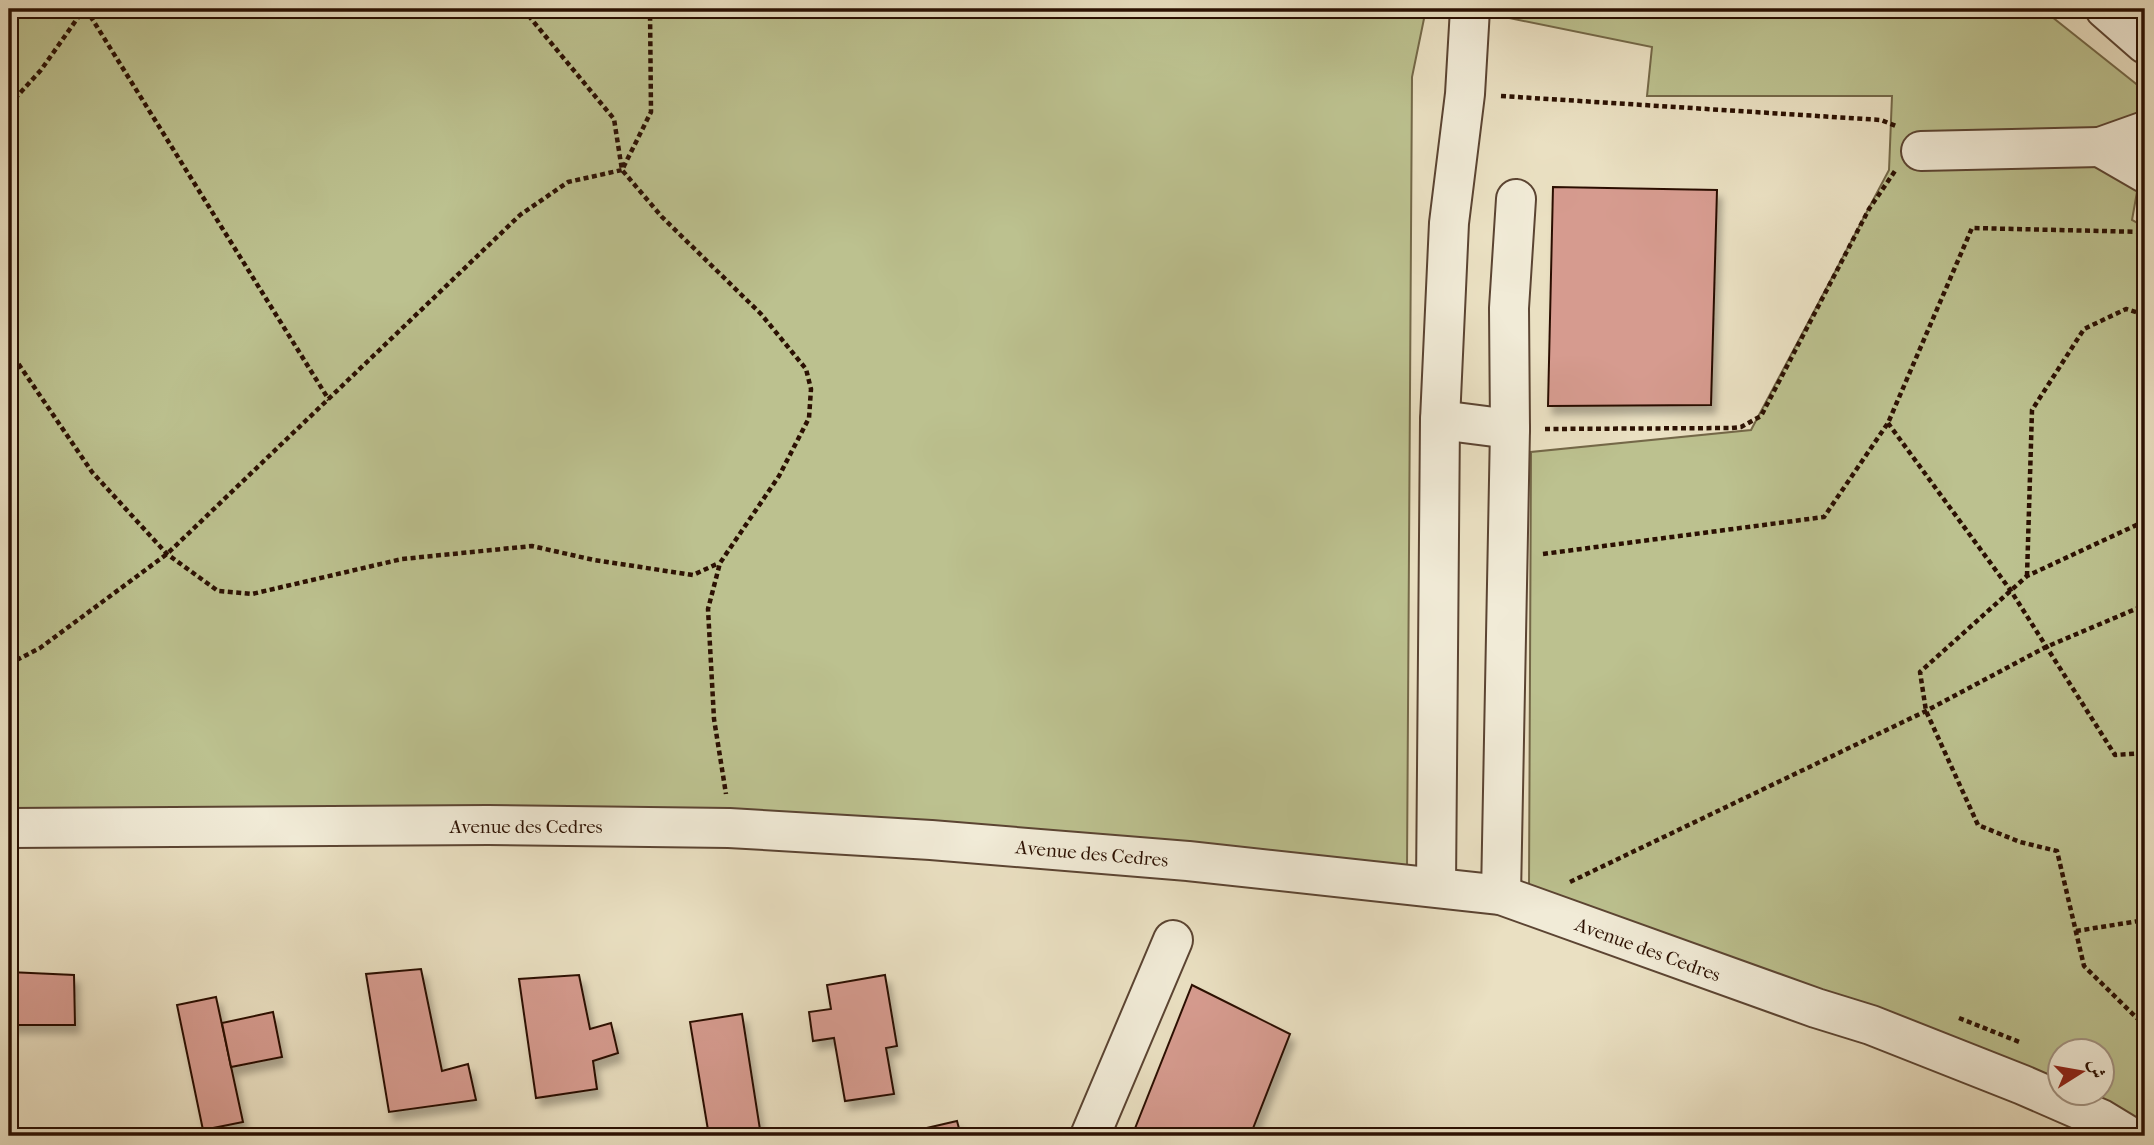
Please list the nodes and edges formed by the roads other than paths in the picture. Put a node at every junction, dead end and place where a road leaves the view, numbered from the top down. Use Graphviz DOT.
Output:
graph roads {
  1 [pos="1470,9"];
  2 [pos="2105,9"];
  3 [pos="2145,44"];
  4 [pos="2145,131"];
  5 [pos="2100,147"];
  6 [pos="1921,151"];
  7 [pos="2145,173"];
  8 [pos="1516,198"];
  9 [pos="1440,420"];
  10 [pos="1510,429"];
  11 [pos="9,828"];
  12 [pos="1436,886"];
  13 [pos="1513,900"];
  14 [pos="1173,940"];
  15 [pos="1090,1136"];
  16 [pos="2129,1136"];
  1 -- 9 [label="street"];
  2 -- 3 [label="street"];
  4 -- 5 [label="street"];
  5 -- 6 [label="street"];
  5 -- 7 [label="street"];
  8 -- 10 [label="street"];
  9 -- 10 [label="street"];
  9 -- 12 [label="street"];
  10 -- 13 [label="street"];
  11 -- 12 [label="street, Avenue des Cedres"];
  12 -- 13 [label="street, Avenue des Cedres"];
  13 -- 16 [label="street, Avenue des Cedres"];
  14 -- 15 [label="street"];
}
